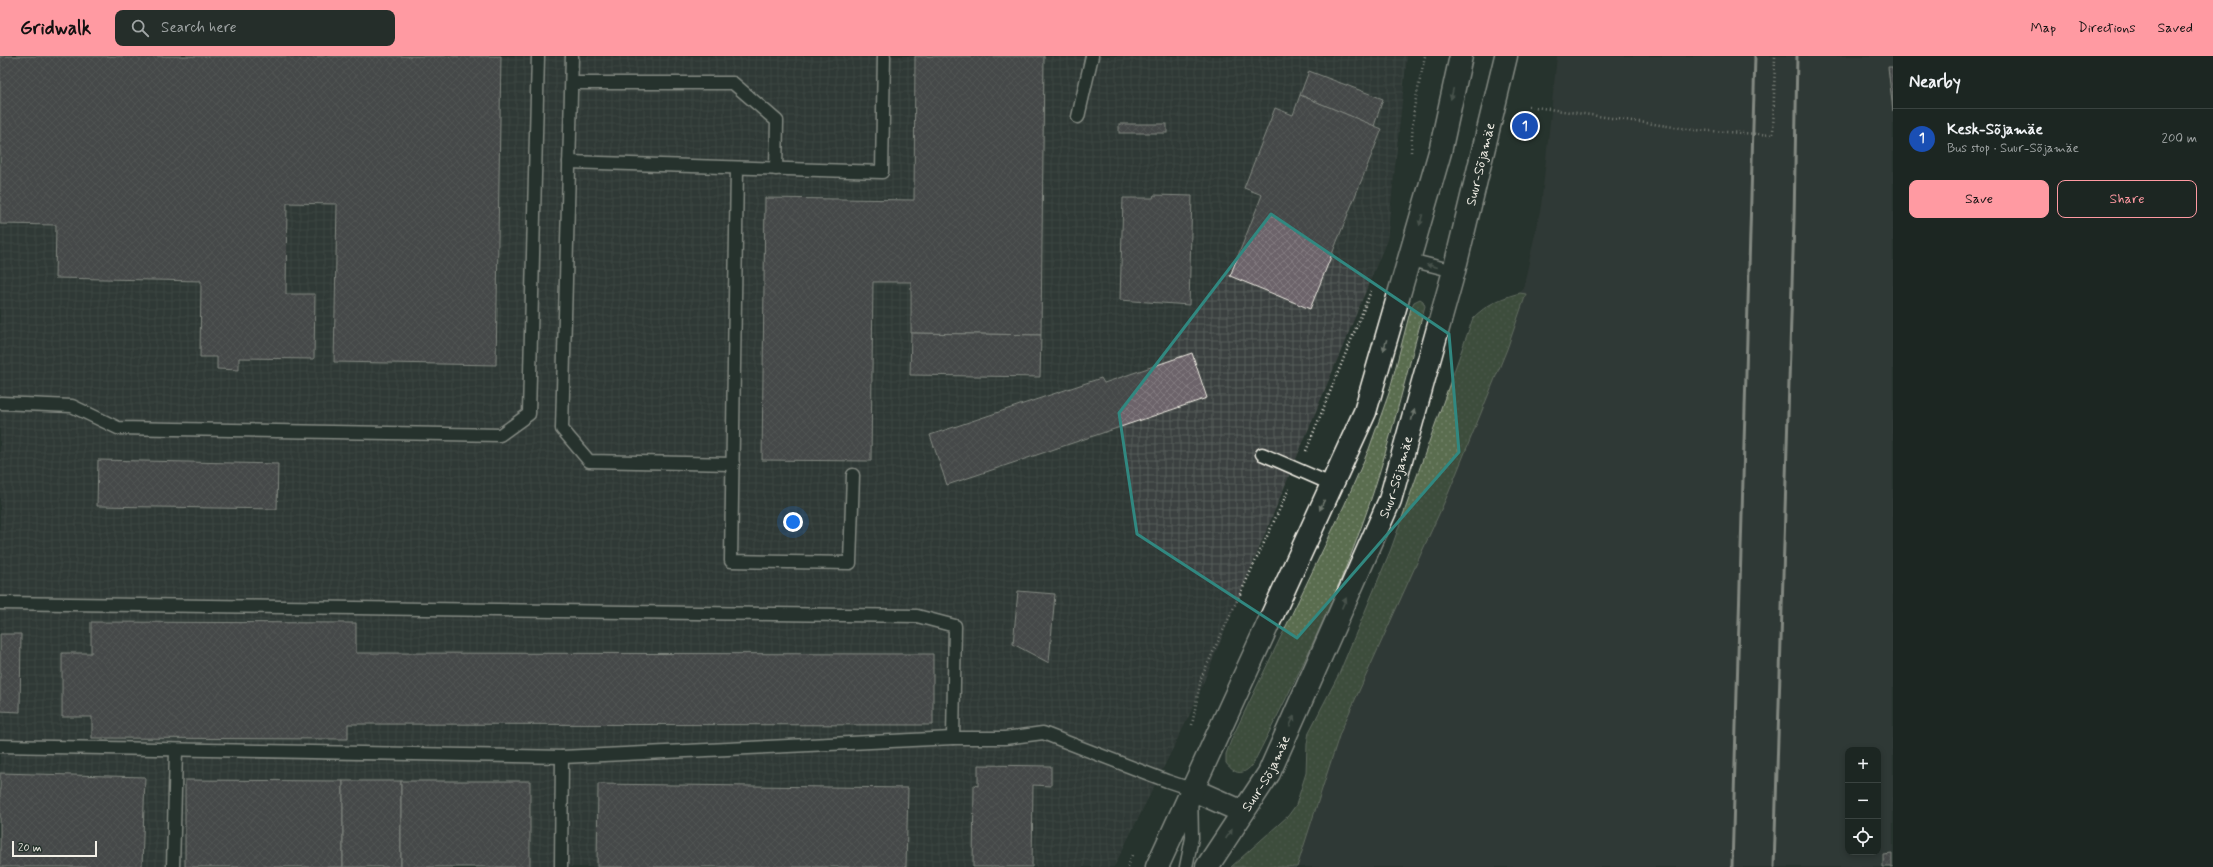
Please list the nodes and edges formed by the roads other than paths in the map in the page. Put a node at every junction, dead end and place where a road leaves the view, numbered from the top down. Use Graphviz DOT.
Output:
graph roads {
  1 [pos="538,56"];
  2 [pos="572,56"];
  3 [pos="884,56"];
  4 [pos="1092,56"];
  5 [pos="1461,56"];
  6 [pos="1506,56"];
  7 [pos="572,83"];
  8 [pos="1078,117"];
  9 [pos="569,162"];
  10 [pos="736,168"];
  11 [pos="776,169"];
  12 [pos="1410,260"];
  13 [pos="1454,271"];
  14 [pos="0,403"];
  15 [pos="1262,454"];
  16 [pos="733,464"];
  17 [pos="853,475"];
  18 [pos="1331,484"];
  19 [pos="0,604"];
  20 [pos="953,738"];
  21 [pos="0,746"];
  22 [pos="176,751"];
  23 [pos="562,757"];
  24 [pos="1192,789"];
  25 [pos="1244,812"];
  26 [pos="173,867"];
  27 [pos="561,867"];
  28 [pos="1157,867"];
  29 [pos="1186,867"];
  30 [pos="1207,867"];
  1 -- 14 [label="lane"];
  2 -- 7 [label="lane"];
  3 -- 11 [label="lane"];
  4 -- 8 [label="lane"];
  5 -- 12 [label="main road, one-way"];
  6 -- 13 [label="main road, Suur-Sõjamäe"];
  7 -- 9 [label="lane"];
  7 -- 11 [label="lane"];
  9 -- 10 [label="lane"];
  9 -- 16 [label="lane"];
  10 -- 11 [label="lane"];
  10 -- 16 [label="lane"];
  13 -- 12 [label="lane, one-way"];
  12 -- 18 [label="main road, one-way"];
  25 -- 13 [label="main road, Suur-Sõjamäe, one-way"];
  15 -- 18 [label="lane"];
  16 -- 17 [label="lane"];
  18 -- 24 [label="main road, one-way"];
  19 -- 20 [label="lane"];
  20 -- 23 [label="lane"];
  20 -- 24 [label="lane"];
  21 -- 22 [label="lane"];
  22 -- 23 [label="lane"];
  22 -- 26 [label="lane"];
  23 -- 27 [label="lane"];
  24 -- 25 [label="main road"];
  24 -- 28 [label="main road"];
  24 -- 29 [label="lane"];
  30 -- 25 [label="main road, Suur-Sõjamäe, one-way"];
}
